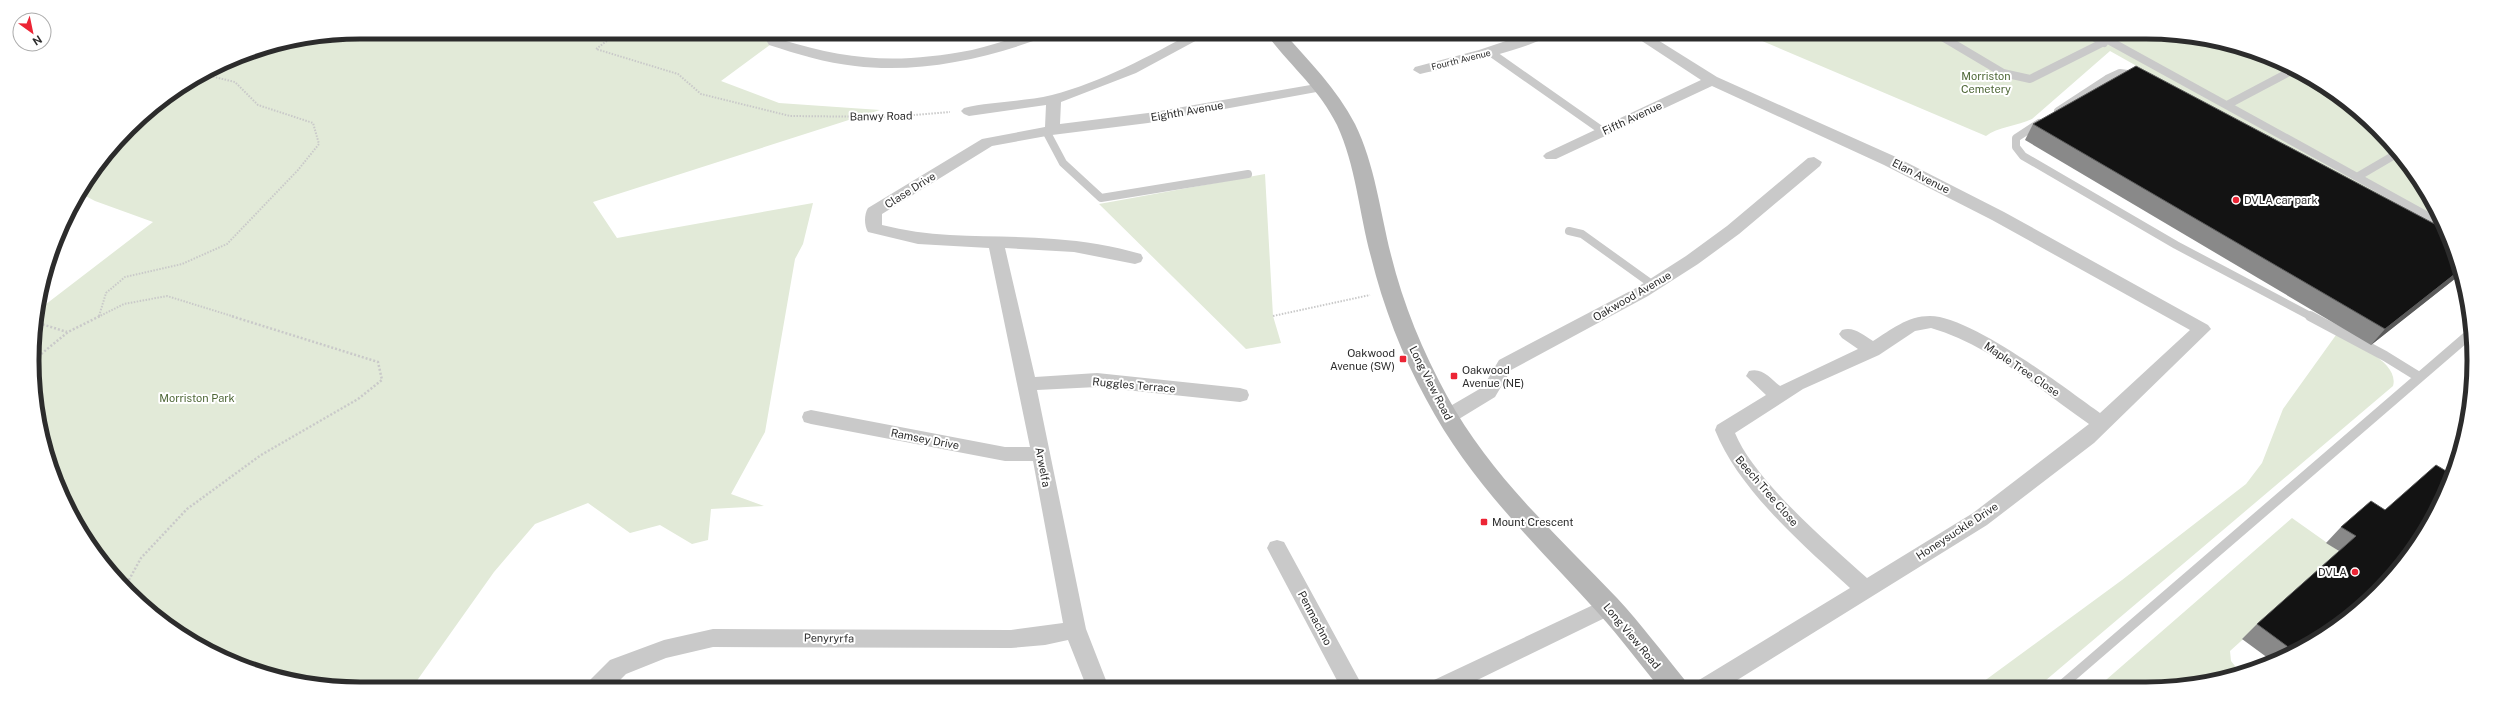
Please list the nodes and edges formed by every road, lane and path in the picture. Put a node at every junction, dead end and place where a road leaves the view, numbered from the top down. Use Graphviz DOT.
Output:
graph roads {
  1 [pos="609,39"];
  2 [pos="774,39"];
  3 [pos="1028,39"];
  4 [pos="1192,39"];
  5 [pos="1280,39"];
  6 [pos="1526,39"];
  7 [pos="1646,39"];
  8 [pos="1946,39"];
  9 [pos="2100,39"];
  10 [pos="2112,39"];
  11 [pos="2106,42"];
  12 [pos="1490,52"];
  13 [pos="1420,70"];
  14 [pos="2289,73"];
  15 [pos="2141,75"];
  16 [pos="211,76"];
  17 [pos="1712,80"];
  18 [pos="1322,87"];
  19 [pos="1054,98"];
  20 [pos="2227,105"];
  21 [pos="969,111"];
  22 [pos="1049,131"];
  23 [pos="1604,132"];
  24 [pos="1552,156"];
  25 [pos="2393,156"];
  26 [pos="1814,162"];
  27 [pos="1248,174"];
  28 [pos="2357,177"];
  29 [pos="2435,220"];
  30 [pos="1569,232"];
  31 [pos="996,244"];
  32 [pos="1135,258"];
  33 [pos="1653,285"];
  34 [pos="1392,290"];
  35 [pos="99,316"];
  36 [pos="1273,316"];
  37 [pos="42,324"];
  38 [pos="2202,329"];
  39 [pos="68,332"];
  40 [pos="1848,334"];
  41 [pos="2466,337"];
  42 [pos="1873,350"];
  43 [pos="39,356"];
  44 [pos="1755,376"];
  45 [pos="2419,377"];
  46 [pos="1027,384"];
  47 [pos="1797,384"];
  48 [pos="1240,394"];
  49 [pos="1778,395"];
  50 [pos="811,417"];
  51 [pos="1446,417"];
  52 [pos="2101,423"];
  53 [pos="1040,454"];
  54 [pos="1277,548"];
  55 [pos="128,582"];
  56 [pos="1865,589"];
  57 [pos="1608,607"];
  58 [pos="1075,629"];
  59 [pos="603,682"];
  60 [pos="1096,682"];
  61 [pos="1349,682"];
  62 [pos="1452,682"];
  63 [pos="1671,682"];
  64 [pos="1715,682"];
  65 [pos="2066,682"];
  1 -- 21 [label="path, Banwy Road"];
  2 -- 3 [label="street"];
  4 -- 19 [label="street"];
  5 -- 18 [label="street, Long View Road"];
  6 -- 12 [label="street, Fourth Avenue"];
  7 -- 17 [label="street, Elan Avenue"];
  8 -- 11 [label="lane"];
  9 -- 11 [label="lane"];
  10 -- 11 [label="lane"];
  11 -- 20 [label="lane"];
  12 -- 13 [label="street, Fourth Avenue"];
  12 -- 23 [label="lane"];
  14 -- 20 [label="lane"];
  15 -- 45 [label="lane"];
  16 -- 35 [label="path"];
  17 -- 23 [label="street, Fifth Avenue"];
  17 -- 38 [label="street, Elan Avenue"];
  18 -- 22 [label="street, Eighth Avenue"];
  18 -- 34 [label="street, Long View Road"];
  19 -- 21 [label="street"];
  19 -- 22 [label="street"];
  20 -- 28 [label="lane"];
  22 -- 27 [label="lane"];
  22 -- 31 [label="street, Clase Drive"];
  23 -- 24 [label="street, Fifth Avenue"];
  25 -- 28 [label="lane"];
  26 -- 33 [label="street, Oakwood Avenue"];
  28 -- 29 [label="lane"];
  30 -- 33 [label="lane"];
  31 -- 32 [label="street"];
  31 -- 46 [label="street, Arwelfa"];
  33 -- 51 [label="street, Oakwood Avenue"];
  34 -- 36 [label="path"];
  34 -- 51 [label="street, Long View Road"];
  35 -- 39 [label="path"];
  35 -- 55 [label="path"];
  37 -- 39 [label="path"];
  38 -- 52 [label="street, Honeysuckle Drive"];
  39 -- 43 [label="path"];
  40 -- 42 [label="street"];
  41 -- 45 [label="lane"];
  42 -- 47 [label="street, Maple Tree Close"];
  42 -- 52 [label="street, Maple Tree Close"];
  44 -- 49 [label="street"];
  45 -- 65 [label="lane"];
  46 -- 48 [label="street, Ruggles Terrace"];
  46 -- 53 [label="street, Arwelfa"];
  47 -- 49 [label="street, Beech Tree Close"];
  49 -- 56 [label="street, Beech Tree Close"];
  50 -- 53 [label="street, Ramsey Drive"];
  51 -- 57 [label="street, Long View Road"];
  52 -- 56 [label="street, Honeysuckle Drive"];
  53 -- 58 [label="street, Arwelfa"];
  54 -- 61 [label="street, Penmachno"];
  56 -- 64 [label="street, Honeysuckle Drive"];
  57 -- 62 [label="street"];
  57 -- 63 [label="street, Long View Road"];
  58 -- 59 [label="street, Penyryrfa"];
  58 -- 60 [label="street, Arwelfa"];
}
